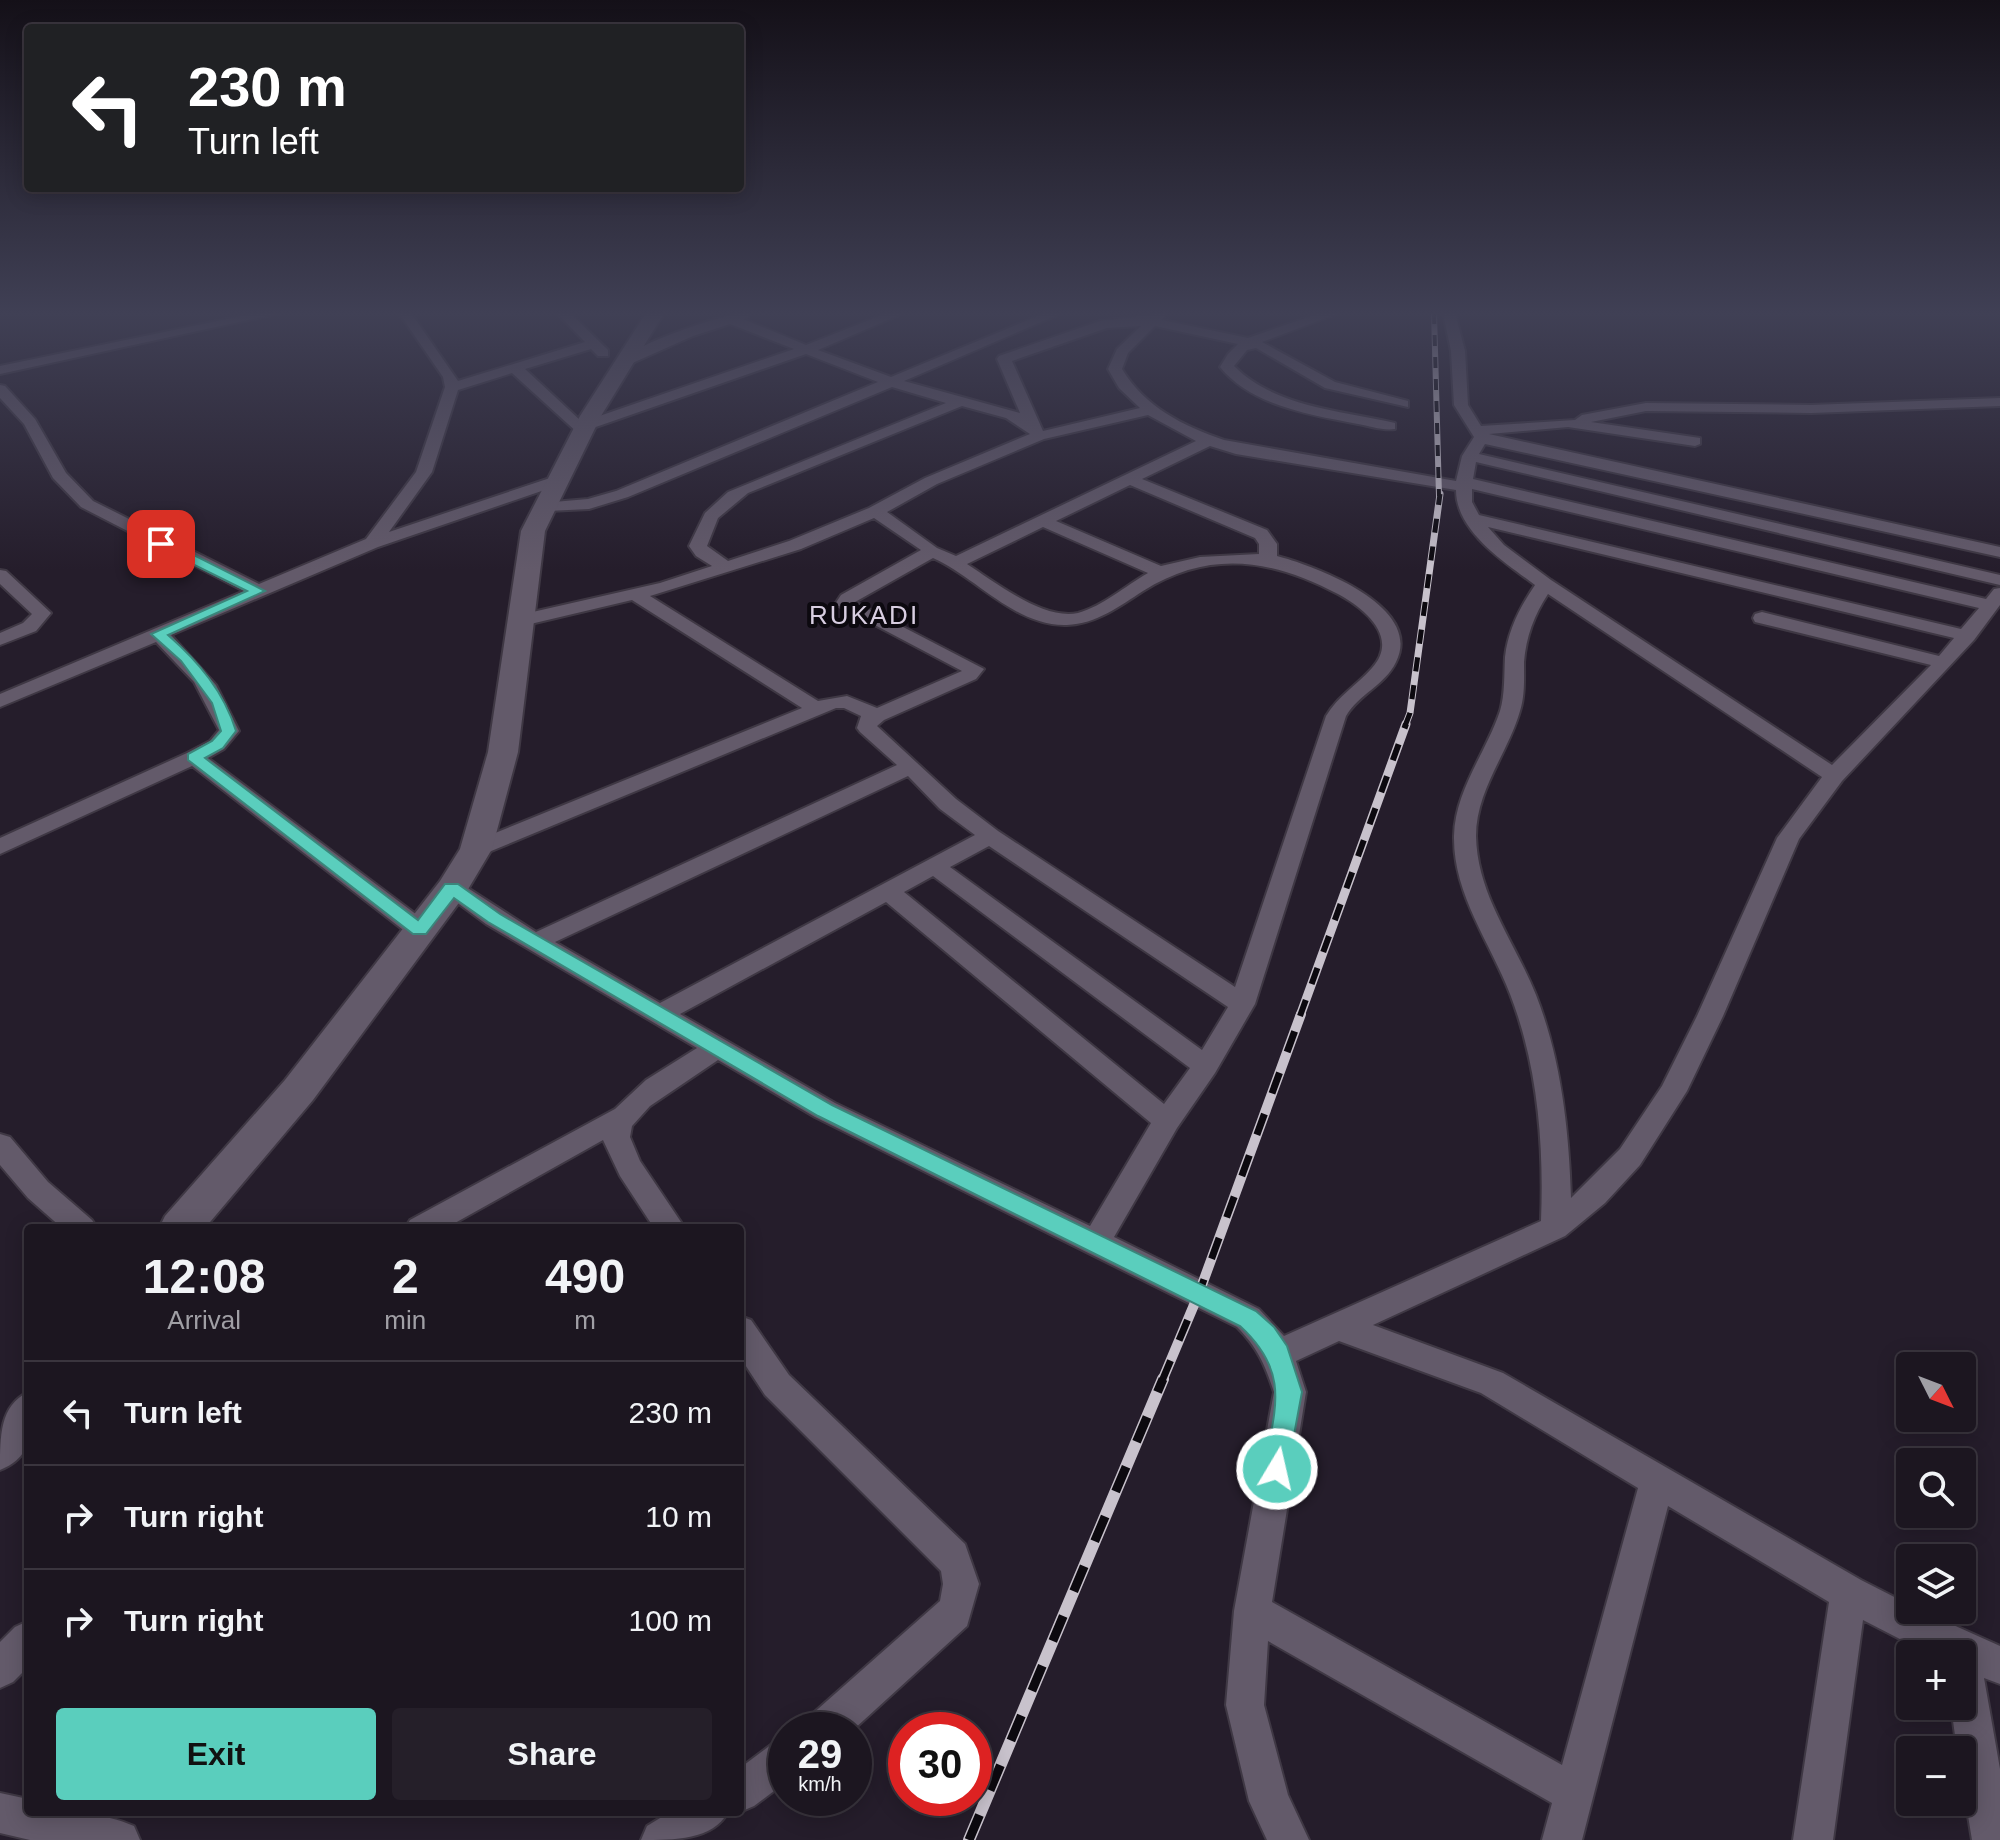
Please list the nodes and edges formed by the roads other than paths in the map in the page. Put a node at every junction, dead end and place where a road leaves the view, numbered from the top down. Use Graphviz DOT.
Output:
graph roads {
  1 [pos="9,399"];
  2 [pos="448,399"];
  3 [pos="552,399"];
  4 [pos="602,399"];
  5 [pos="668,399"];
  6 [pos="851,399"];
  7 [pos="949,399"];
  8 [pos="1022,399"];
  9 [pos="1139,399"];
  10 [pos="1284,399"];
  11 [pos="1383,399"];
  12 [pos="1461,399"];
  13 [pos="960,402"];
  14 [pos="2000,402"];
  15 [pos="1403,404"];
  16 [pos="1152,410"];
  17 [pos="1568,423"];
  18 [pos="1390,426"];
  19 [pos="586,428"];
  20 [pos="1037,432"];
  21 [pos="1480,436"];
  22 [pos="1208,441"];
  23 [pos="1695,441"];
  24 [pos="1470,456"];
  25 [pos="1129,479"];
  26 [pos="1464,484"];
  27 [pos="552,494"];
  28 [pos="875,512"];
  29 [pos="1472,518"];
  30 [pos="1043,521"];
  31 [pos="372,543"];
  32 [pos="931,552"];
  33 [pos="2000,552"];
  34 [pos="1268,560"];
  35 [pos="955,563"];
  36 [pos="727,568"];
  37 [pos="1162,573"];
  38 [pos="0,575"];
  39 [pos="2000,580"];
  40 [pos="1545,584"];
  41 [pos="258,591"];
  42 [pos="635,594"];
  43 [pos="1995,599"];
  44 [pos="1762,618"];
  45 [pos="522,620"];
  46 [pos="158,634"];
  47 [pos="1967,636"];
  48 [pos="0,639"];
  49 [pos="1944,663"];
  50 [pos="0,701"];
  51 [pos="816,708"];
  52 [pos="877,716"];
  53 [pos="194,757"];
  54 [pos="910,767"];
  55 [pos="1834,776"];
  56 [pos="990,836"];
  57 [pos="0,847"];
  58 [pos="476,849"];
  59 [pos="934,866"];
  60 [pos="452,888"];
  61 [pos="888,891"];
  62 [pos="420,930"];
  63 [pos="535,942"];
  64 [pos="1242,1004"];
  65 [pos="658,1015"];
  66 [pos="715,1049"];
  67 [pos="1206,1066"];
  68 [pos="621,1117"];
  69 [pos="1167,1121"];
  70 [pos="0,1145"];
  71 [pos="77,1224"];
  72 [pos="183,1224"];
  73 [pos="427,1224"];
  74 [pos="667,1224"];
  75 [pos="1555,1228"];
  76 [pos="1095,1243"];
  77 [pos="1339,1327"];
  78 [pos="744,1336"];
  79 [pos="1278,1354"];
  80 [pos="24,1418"];
  81 [pos="0,1448"];
  82 [pos="1657,1482"];
  83 [pos="1848,1593"];
  84 [pos="1252,1611"];
  85 [pos="1935,1640"];
  86 [pos="24,1644"];
  87 [pos="1976,1658"];
  88 [pos="2000,1665"];
  89 [pos="0,1669"];
  90 [pos="844,1712"];
  91 [pos="1972,1720"];
  92 [pos="768,1771"];
  93 [pos="744,1789"];
  94 [pos="1573,1793"];
  95 [pos="0,1813"];
  96 [pos="24,1815"];
  97 [pos="32,1816"];
  98 [pos="701,1816"];
  99 [pos="85,1821"];
  100 [pos="120,1840"];
  101 [pos="661,1840"];
  102 [pos="1289,1840"];
  103 [pos="1562,1840"];
  104 [pos="1813,1840"];
  105 [pos="1992,1840"];
  1 -- 41 [label="street"];
  2 -- 31 [label="street"];
  3 -- 19 [label="street"];
  4 -- 19 [label="street"];
  5 -- 19 [label="street"];
  6 -- 27 [label="street"];
  7 -- 13 [label="street"];
  8 -- 20 [label="street"];
  9 -- 16 [label="street"];
  10 -- 18 [label="street"];
  11 -- 15 [label="street"];
  12 -- 21 [label="street"];
  13 -- 20 [label="street"];
  13 -- 36 [label="street"];
  14 -- 17 [label="street"];
  16 -- 20 [label="street"];
  16 -- 22 [label="street"];
  17 -- 21 [label="street"];
  17 -- 23 [label="street"];
  19 -- 27 [label="street"];
  20 -- 28 [label="street"];
  21 -- 24 [label="street"];
  21 -- 33 [label="street"];
  22 -- 25 [label="street"];
  22 -- 26 [label="street"];
  24 -- 26 [label="street"];
  24 -- 39 [label="street"];
  25 -- 30 [label="street"];
  25 -- 34 [label="street"];
  26 -- 29 [label="street"];
  26 -- 43 [label="street"];
  27 -- 31 [label="street"];
  27 -- 45 [label="street"];
  28 -- 32 [label="street"];
  28 -- 36 [label="street"];
  29 -- 40 [label="street"];
  29 -- 47 [label="street"];
  30 -- 35 [label="street"];
  30 -- 37 [label="street"];
  31 -- 41 [label="street"];
  32 -- 35 [label="street"];
  32 -- 52 [label="street"];
  34 -- 37 [label="street"];
  34 -- 64 [label="street"];
  35 -- 37 [label="street"];
  36 -- 42 [label="street"];
  38 -- 48 [label="street"];
  40 -- 55 [label="street"];
  40 -- 75 [label="street"];
  41 -- 46 [label="street"];
  42 -- 45 [label="street"];
  42 -- 51 [label="street"];
  43 -- 47 [label="street"];
  44 -- 49 [label="street"];
  45 -- 58 [label="street"];
  46 -- 50 [label="street"];
  46 -- 53 [label="street"];
  47 -- 49 [label="street"];
  49 -- 55 [label="street"];
  51 -- 52 [label="street"];
  51 -- 58 [label="street"];
  52 -- 54 [label="street"];
  53 -- 57 [label="street"];
  53 -- 62 [label="street"];
  54 -- 56 [label="street"];
  54 -- 63 [label="street"];
  55 -- 75 [label="street"];
  56 -- 59 [label="street"];
  56 -- 64 [label="street"];
  58 -- 60 [label="street"];
  59 -- 61 [label="street"];
  59 -- 67 [label="street"];
  60 -- 62 [label="street"];
  60 -- 63 [label="street"];
  61 -- 65 [label="street"];
  61 -- 69 [label="street"];
  62 -- 72 [label="street"];
  63 -- 65 [label="street"];
  64 -- 67 [label="street"];
  65 -- 66 [label="street"];
  66 -- 68 [label="street"];
  66 -- 76 [label="street"];
  67 -- 69 [label="street"];
  68 -- 73 [label="street"];
  68 -- 74 [label="street"];
  69 -- 76 [label="street"];
  70 -- 71 [label="street"];
  75 -- 77 [label="street"];
  76 -- 79 [label="street"];
  77 -- 79 [label="street"];
  77 -- 82 [label="street"];
  78 -- 90 [label="street"];
  79 -- 84 [label="street"];
  80 -- 81 [label="street"];
  82 -- 83 [label="street"];
  82 -- 94 [label="street"];
  83 -- 85 [label="street"];
  83 -- 104 [label="street"];
  84 -- 94 [label="street"];
  84 -- 102 [label="street"];
  86 -- 89 [label="street"];
  87 -- 88 [label="street"];
  91 -- 105 [label="street"];
  92 -- 93 [label="street"];
  94 -- 103 [label="street"];
  95 -- 96 [label="street"];
  97 -- 99 [label="street"];
  98 -- 101 [label="street"];
  99 -- 100 [label="street"];
}
